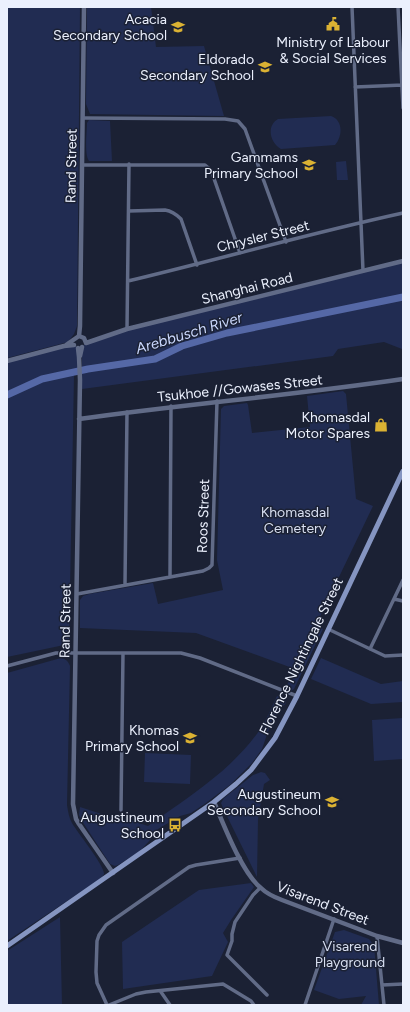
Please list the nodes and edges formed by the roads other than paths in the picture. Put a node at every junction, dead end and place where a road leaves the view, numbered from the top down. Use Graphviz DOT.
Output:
graph roads {
  1 [pos="84,7"];
  2 [pos="352,7"];
  3 [pos="398,7"];
  4 [pos="401,42"];
  5 [pos="402,85"];
  6 [pos="355,87"];
  7 [pos="403,108"];
  8 [pos="83,118"];
  9 [pos="129,164"];
  10 [pos="83,165"];
  11 [pos="129,211"];
  12 [pos="403,213"];
  13 [pos="361,222"];
  14 [pos="286,242"];
  15 [pos="240,254"];
  16 [pos="403,261"];
  17 [pos="197,265"];
  18 [pos="363,271"];
  19 [pos="128,281"];
  20 [pos="128,329"];
  21 [pos="83,338"];
  22 [pos="77,345"];
  23 [pos="7,361"];
  24 [pos="403,379"];
  25 [pos="217,401"];
  26 [pos="171,406"];
  27 [pos="127,412"];
  28 [pos="79,419"];
  29 [pos="403,471"];
  30 [pos="170,576"];
  31 [pos="403,580"];
  32 [pos="125,584"];
  33 [pos="76,594"];
  34 [pos="394,599"];
  35 [pos="403,601"];
  36 [pos="328,629"];
  37 [pos="370,649"];
  38 [pos="75,653"];
  39 [pos="123,653"];
  40 [pos="403,655"];
  41 [pos="7,666"];
  42 [pos="297,696"];
  43 [pos="214,802"];
  44 [pos="121,810"];
  45 [pos="240,858"];
  46 [pos="113,873"];
  47 [pos="260,888"];
  48 [pos="334,920"];
  49 [pos="377,936"];
  50 [pos="403,943"];
  51 [pos="7,946"];
  52 [pos="403,984"];
  53 [pos="382,985"];
  54 [pos="161,992"];
  55 [pos="267,995"];
  56 [pos="108,1005"];
  57 [pos="170,1005"];
  58 [pos="254,1005"];
  59 [pos="304,1005"];
  60 [pos="384,1005"];
  1 -- 8 [label="street, Rand Street"];
  2 -- 6 [label="street"];
  3 -- 4 [label="street"];
  4 -- 5 [label="street"];
  5 -- 6 [label="street"];
  5 -- 7 [label="street"];
  6 -- 13 [label="street"];
  8 -- 10 [label="street, Rand Street"];
  8 -- 14 [label="street"];
  9 -- 10 [label="street"];
  9 -- 11 [label="street"];
  9 -- 15 [label="street"];
  10 -- 21 [label="street, Rand Street"];
  11 -- 17 [label="street"];
  11 -- 19 [label="street"];
  12 -- 13 [label="street, Chrysler Street"];
  13 -- 14 [label="street, Chrysler Street"];
  13 -- 18 [label="street"];
  14 -- 15 [label="street, Chrysler Street"];
  15 -- 17 [label="street, Chrysler Street"];
  16 -- 18 [label="street, Shanghai Road"];
  17 -- 19 [label="street, Chrysler Street"];
  18 -- 20 [label="street, Shanghai Road"];
  19 -- 20 [label="street"];
  20 -- 21 [label="street, Shanghai Road"];
  21 -- 22 [label="street"];
  21 -- 22 [label="street"];
  22 -- 23 [label="street"];
  22 -- 28 [label="street, Rand Street"];
  24 -- 25 [label="street, Tsukhoe //Gowases Street"];
  25 -- 26 [label="street, Tsukhoe //Gowases Street"];
  25 -- 30 [label="street, Roos Street"];
  26 -- 27 [label="street, Tsukhoe //Gowases Street"];
  26 -- 30 [label="street"];
  27 -- 28 [label="street, Tsukhoe //Gowases Street"];
  27 -- 32 [label="street"];
  28 -- 33 [label="street, Rand Street"];
  29 -- 36 [label="main road, Florence Nightingale Street"];
  30 -- 32 [label="street, Roos Street"];
  31 -- 34 [label="street"];
  32 -- 33 [label="street, Roos Street"];
  33 -- 38 [label="street, Rand Street"];
  34 -- 35 [label="street"];
  34 -- 37 [label="street"];
  36 -- 37 [label="street"];
  36 -- 42 [label="main road, Florence Nightingale Street"];
  37 -- 40 [label="street"];
  38 -- 39 [label="street"];
  38 -- 41 [label="street"];
  38 -- 46 [label="street, Rand Street"];
  39 -- 42 [label="street"];
  39 -- 44 [label="street"];
  42 -- 43 [label="main road, Florence Nightingale Street"];
  43 -- 45 [label="street, Visarend Street"];
  43 -- 46 [label="main road, Florence Nightingale Street"];
  45 -- 47 [label="street, Visarend Street"];
  45 -- 56 [label="street"];
  46 -- 51 [label="main road, Florence Nightingale Street"];
  47 -- 48 [label="street, Visarend Street"];
  47 -- 55 [label="street"];
  48 -- 49 [label="street, Visarend Street"];
  48 -- 59 [label="street"];
  49 -- 50 [label="street, Visarend Street"];
  49 -- 53 [label="street"];
  52 -- 53 [label="street"];
  53 -- 60 [label="street"];
  54 -- 56 [label="street"];
  54 -- 57 [label="street"];
  54 -- 58 [label="street"];
}
